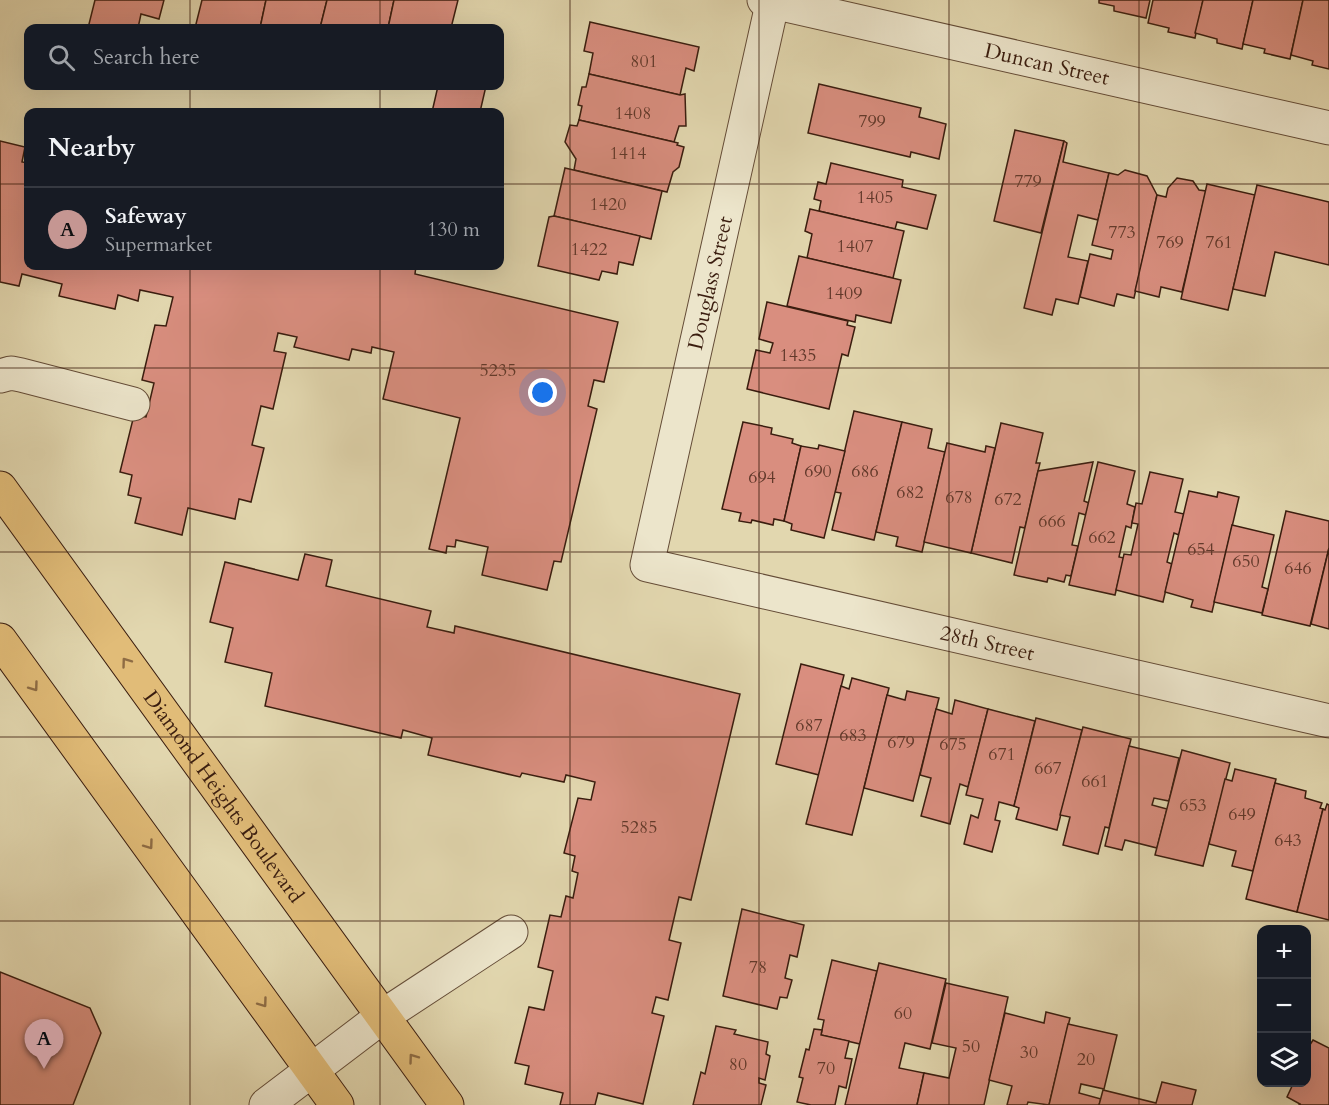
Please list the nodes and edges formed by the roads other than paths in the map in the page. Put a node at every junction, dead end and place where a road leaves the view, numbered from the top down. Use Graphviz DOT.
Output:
graph roads {
  1 [pos="770,1"];
  2 [pos="1329,128"];
  3 [pos="0,376"];
  4 [pos="133,404"];
  5 [pos="0,488"];
  6 [pos="647,565"];
  7 [pos="0,640"];
  8 [pos="1329,721"];
  9 [pos="511,932"];
  10 [pos="383,1016"];
  11 [pos="312,1071"];
  12 [pos="266,1105"];
  13 [pos="337,1105"];
  14 [pos="447,1105"];
  1 -- 2 [label="street, Duncan Street"];
  1 -- 6 [label="street, Douglass Street"];
  3 -- 4 [label="street"];
  10 -- 5 [label="main road, Diamond Heights Boulevard, one-way"];
  6 -- 8 [label="street, 28th Street"];
  7 -- 11 [label="main road, one-way"];
  9 -- 10 [label="street"];
  10 -- 11 [label="street"];
  14 -- 10 [label="main road, Diamond Heights Boulevard, one-way"];
  11 -- 12 [label="street"];
  11 -- 13 [label="main road"];
}
